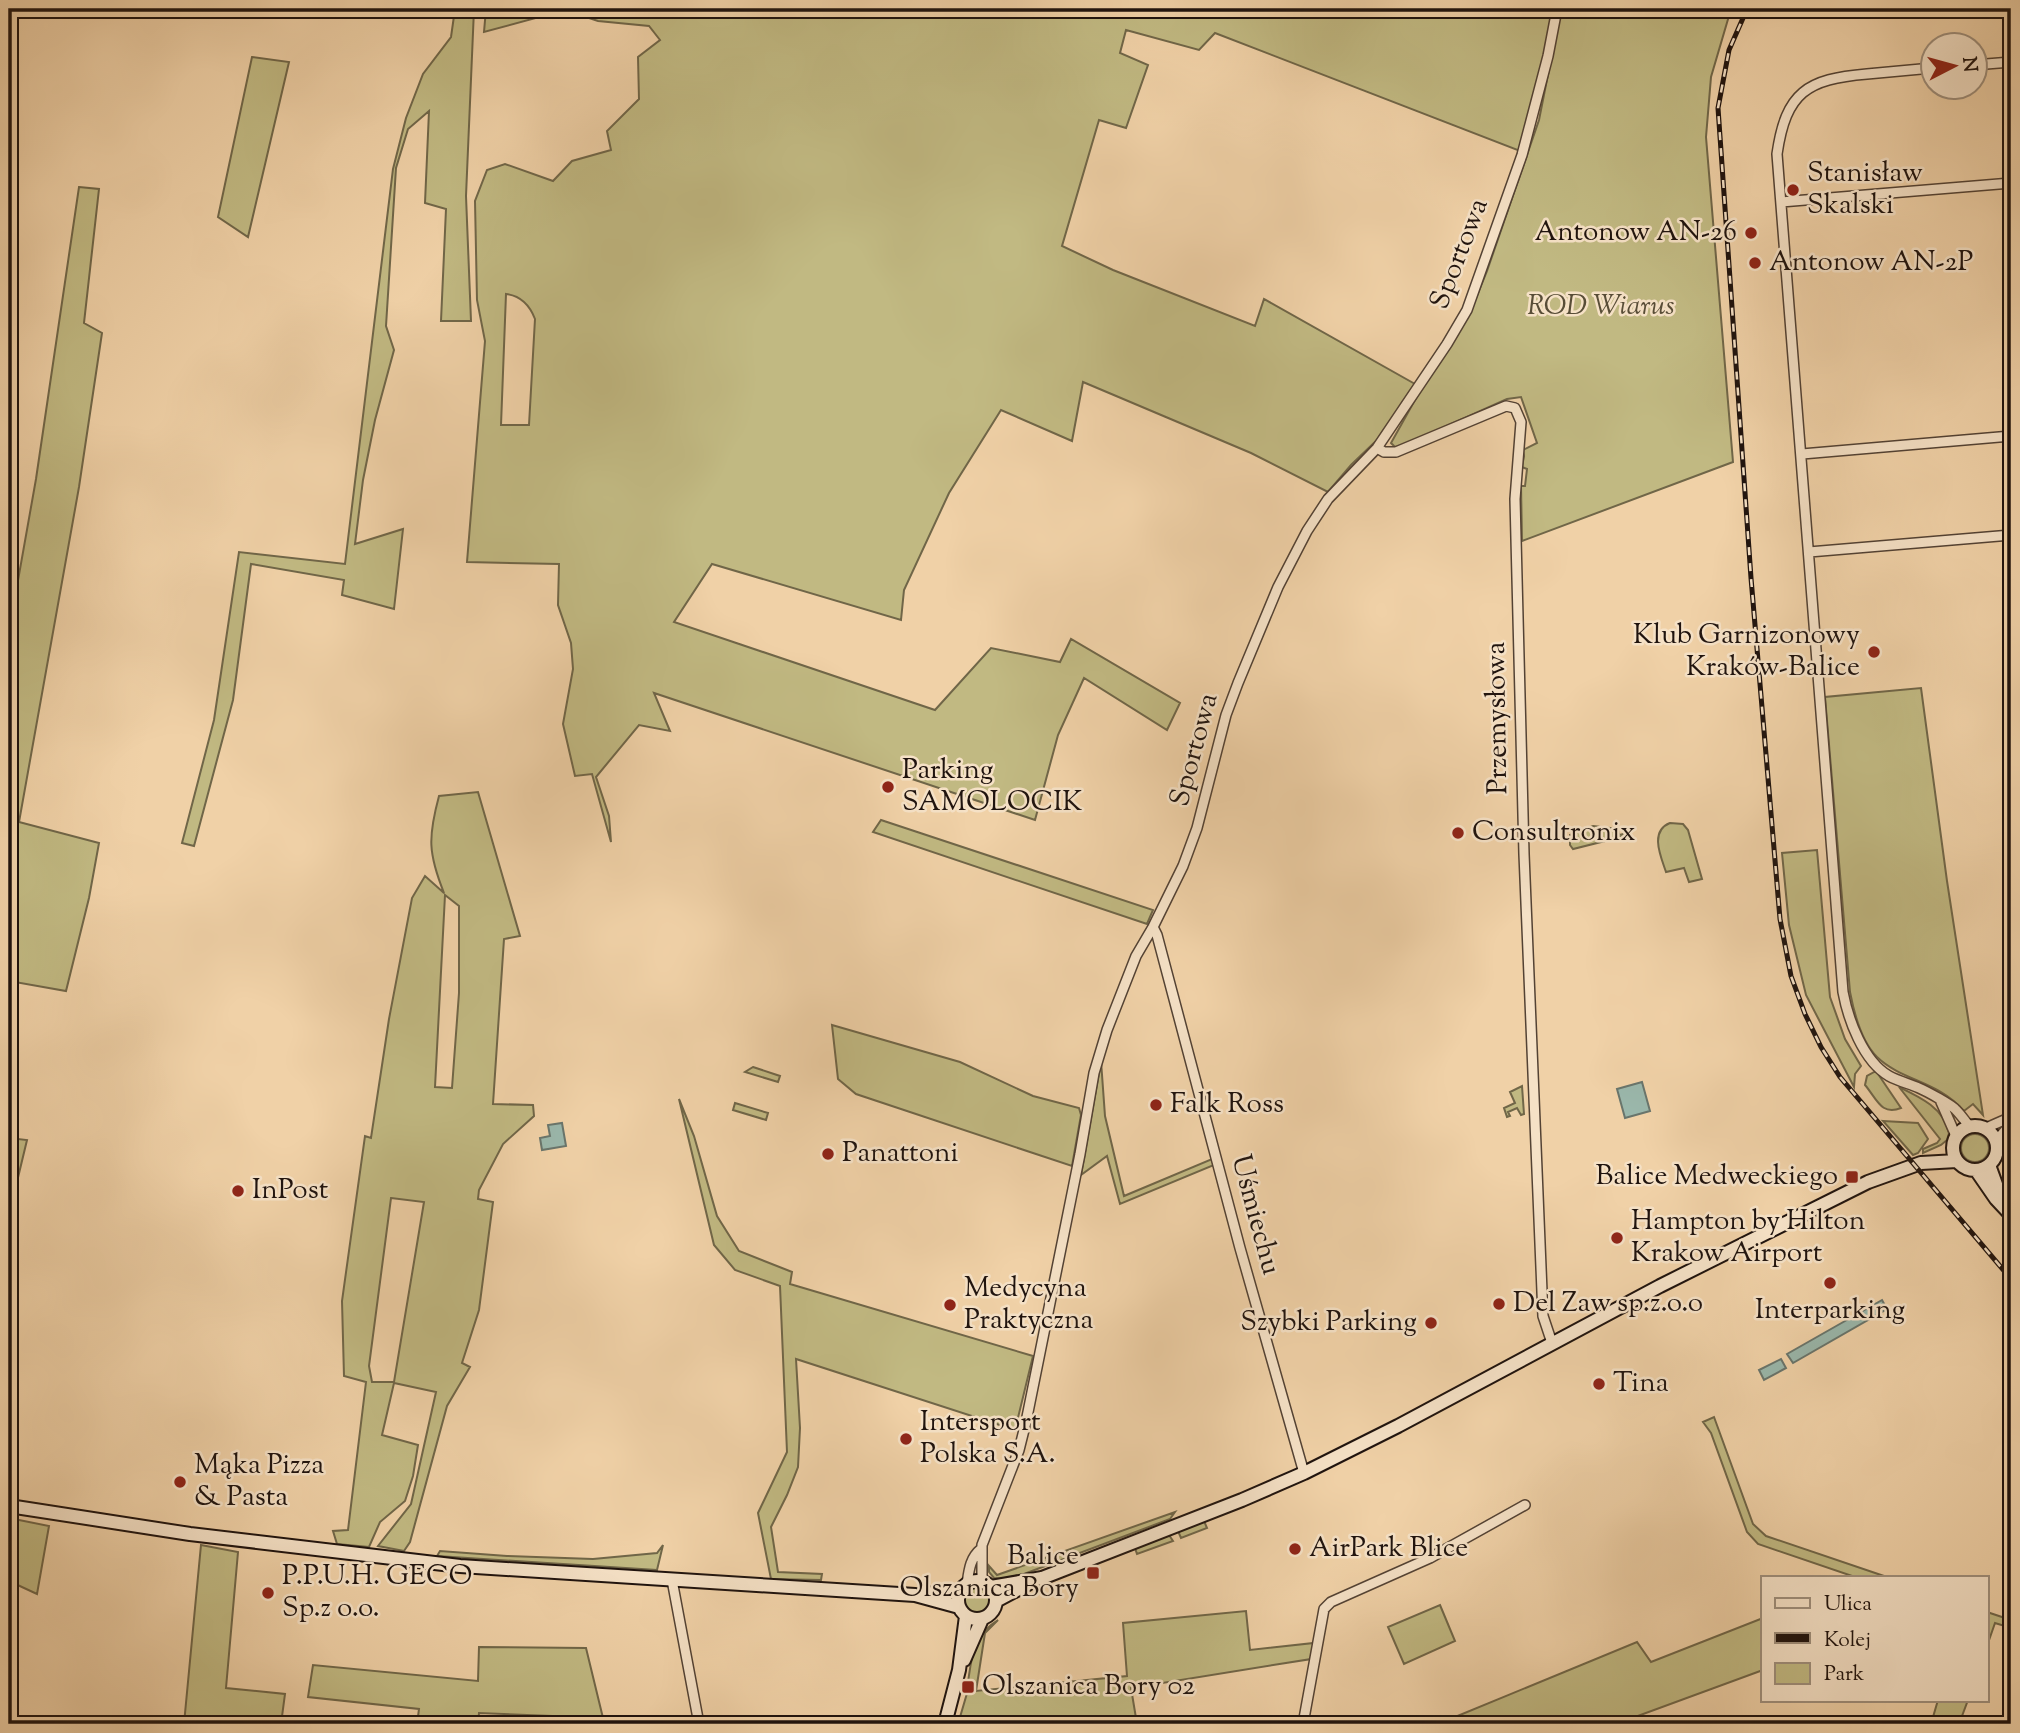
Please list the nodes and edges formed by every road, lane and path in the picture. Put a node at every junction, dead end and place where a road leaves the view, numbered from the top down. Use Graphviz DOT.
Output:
graph roads {
  1 [pos="1557,9"];
  2 [pos="2011,62"];
  3 [pos="1988,64"];
  4 [pos="1918,69"];
  5 [pos="2011,183"];
  6 [pos="1781,202"];
  7 [pos="2011,436"];
  8 [pos="1377,448"];
  9 [pos="1802,454"];
  10 [pos="2011,535"];
  11 [pos="1809,551"];
  12 [pos="1153,928"];
  13 [pos="1941,1102"];
  14 [pos="2011,1117"];
  15 [pos="2011,1124"];
  16 [pos="1970,1126"];
  17 [pos="1986,1128"];
  18 [pos="1955,1141"];
  19 [pos="1996,1141"];
  20 [pos="1957,1161"];
  21 [pos="1921,1163"];
  22 [pos="1989,1165"];
  23 [pos="1976,1170"];
  24 [pos="2007,1210"];
  25 [pos="1552,1343"];
  26 [pos="1304,1473"];
  27 [pos="1525,1505"];
  28 [pos="9,1506"];
  29 [pos="981,1549"];
  30 [pos="673,1580"];
  31 [pos="1034,1580"];
  32 [pos="987,1584"];
  33 [pos="963,1588"];
  34 [pos="915,1595"];
  35 [pos="996,1601"];
  36 [pos="962,1611"];
  37 [pos="982,1619"];
  38 [pos="959,1670"];
  39 [pos="699,1724"];
  40 [pos="945,1724"];
  41 [pos="1303,1724"];
  1 -- 8 [label="street, Sportowa"];
  2 -- 3 [label="street"];
  4 -- 6 [label="street"];
  5 -- 6 [label="street"];
  6 -- 9 [label="street"];
  7 -- 9 [label="street"];
  8 -- 12 [label="street, Sportowa"];
  8 -- 25 [label="street, Przemysłowa"];
  9 -- 11 [label="street"];
  10 -- 11 [label="street"];
  11 -- 13 [label="street"];
  12 -- 26 [label="street, Uśmiechu"];
  12 -- 29 [label="street, Sportowa"];
  13 -- 16 [label="street"];
  13 -- 18 [label="street"];
  14 -- 17 [label="street"];
  15 -- 19 [label="street"];
  16 -- 17 [label="main road"];
  16 -- 18 [label="main road"];
  17 -- 19 [label="main road"];
  18 -- 20 [label="main road"];
  18 -- 21 [label="main road"];
  19 -- 22 [label="main road"];
  20 -- 21 [label="main road"];
  20 -- 23 [label="main road"];
  21 -- 25 [label="main road"];
  22 -- 23 [label="main road"];
  22 -- 24 [label="main road"];
  23 -- 24 [label="main road"];
  25 -- 26 [label="main road"];
  26 -- 31 [label="main road"];
  27 -- 41 [label="street"];
  28 -- 30 [label="main road"];
  29 -- 32 [label="street, Sportowa"];
  29 -- 33 [label="street, Sportowa"];
  30 -- 34 [label="main road"];
  30 -- 39 [label="street"];
  31 -- 32 [label="main road"];
  31 -- 35 [label="main road"];
  32 -- 33 [label="main road"];
  32 -- 35 [label="main road"];
  33 -- 34 [label="main road"];
  33 -- 36 [label="main road"];
  34 -- 36 [label="main road"];
  35 -- 37 [label="main road"];
  36 -- 37 [label="main road"];
  36 -- 38 [label="main road"];
  37 -- 38 [label="main road"];
  38 -- 40 [label="main road"];
}
